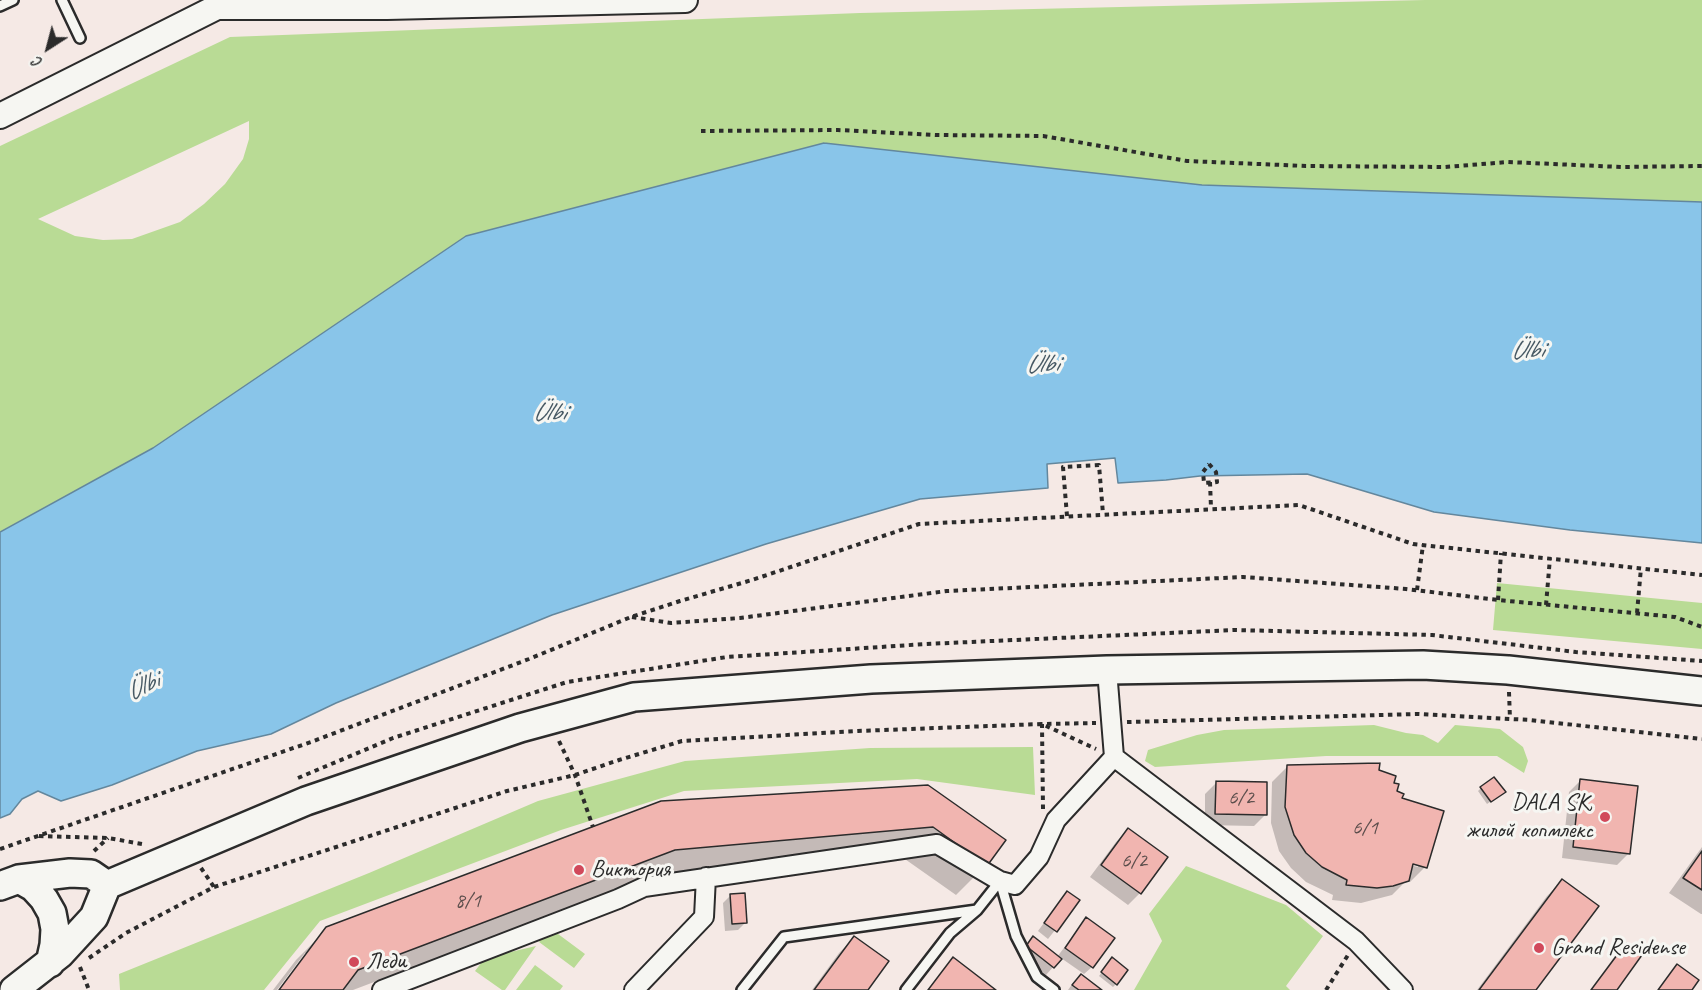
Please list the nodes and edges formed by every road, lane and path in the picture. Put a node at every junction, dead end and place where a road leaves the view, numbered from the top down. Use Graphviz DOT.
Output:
graph roads {
  1 [pos="13,0"];
  2 [pos="62,0"];
  3 [pos="685,0"];
  4 [pos="566,1"];
  5 [pos="216,3"];
  6 [pos="387,3"];
  7 [pos="0,6"];
  8 [pos="80,38"];
  9 [pos="0,116"];
  10 [pos="701,131"];
  11 [pos="1702,166"];
  12 [pos="1210,482"];
  13 [pos="1211,508"];
  14 [pos="1102,514"];
  15 [pos="1067,516"];
  16 [pos="1423,545"];
  17 [pos="1501,553"];
  18 [pos="1550,558"];
  19 [pos="1641,568"];
  20 [pos="1702,575"];
  21 [pos="1417,590"];
  22 [pos="1498,600"];
  23 [pos="1546,605"];
  24 [pos="1637,613"];
  25 [pos="632,617"];
  26 [pos="1702,627"];
  27 [pos="1107,670"];
  28 [pos="541,690"];
  29 [pos="1702,691"];
  30 [pos="551,719"];
  31 [pos="1111,723"];
  32 [pos="1042,724"];
  33 [pos="1702,739"];
  34 [pos="1114,757"];
  35 [pos="575,775"];
  36 [pos="1042,817"];
  37 [pos="593,826"];
  38 [pos="35,836"];
  39 [pos="151,840"];
  40 [pos="0,849"];
  41 [pos="706,877"];
  42 [pos="1000,882"];
  43 [pos="9,883"];
  44 [pos="107,885"];
  45 [pos="977,910"];
  46 [pos="1356,941"];
  47 [pos="100,949"];
  48 [pos="50,963"];
  49 [pos="80,966"];
  50 [pos="14,990"];
  51 [pos="89,990"];
  52 [pos="382,990"];
  53 [pos="634,990"];
  54 [pos="742,990"];
  55 [pos="906,990"];
  56 [pos="1054,990"];
  57 [pos="1326,990"];
  58 [pos="1403,990"];
  1 -- 7 [label="lane"];
  2 -- 8 [label="lane"];
  3 -- 4 [label="street"];
  4 -- 6 [label="street"];
  5 -- 6 [label="street"];
  5 -- 9 [label="street"];
  10 -- 11 [label="path"];
  12 -- 12 [label="path"];
  12 -- 13 [label="path"];
  13 -- 14 [label="path"];
  13 -- 16 [label="path"];
  14 -- 15 [label="path"];
  14 -- 15 [label="path"];
  15 -- 25 [label="path"];
  16 -- 17 [label="path"];
  16 -- 21 [label="path"];
  17 -- 18 [label="path"];
  17 -- 22 [label="path"];
  18 -- 19 [label="path"];
  18 -- 23 [label="path"];
  19 -- 20 [label="path"];
  19 -- 24 [label="path"];
  21 -- 22 [label="path"];
  21 -- 25 [label="path"];
  22 -- 23 [label="path"];
  23 -- 24 [label="path"];
  24 -- 26 [label="path"];
  25 -- 38 [label="path"];
  27 -- 29 [label="main road"];
  27 -- 30 [label="main road"];
  27 -- 31 [label="street"];
  28 -- 30 [label="path"];
  30 -- 35 [label="path"];
  30 -- 44 [label="main road"];
  31 -- 32 [label="path"];
  31 -- 33 [label="path"];
  31 -- 34 [label="street"];
  32 -- 34 [label="path"];
  32 -- 35 [label="path"];
  32 -- 36 [label="path"];
  34 -- 42 [label="street"];
  34 -- 46 [label="street"];
  35 -- 37 [label="path"];
  35 -- 47 [label="path"];
  38 -- 39 [label="path"];
  38 -- 40 [label="path"];
  41 -- 42 [label="street"];
  41 -- 52 [label="street"];
  41 -- 53 [label="street"];
  42 -- 45 [label="lane"];
  42 -- 56 [label="lane"];
  43 -- 44 [label="main road"];
  43 -- 48 [label="main road"];
  44 -- 48 [label="main road"];
  45 -- 54 [label="lane"];
  45 -- 55 [label="lane"];
  46 -- 57 [label="path"];
  46 -- 58 [label="street"];
  48 -- 50 [label="main road"];
  49 -- 51 [label="path"];
}
